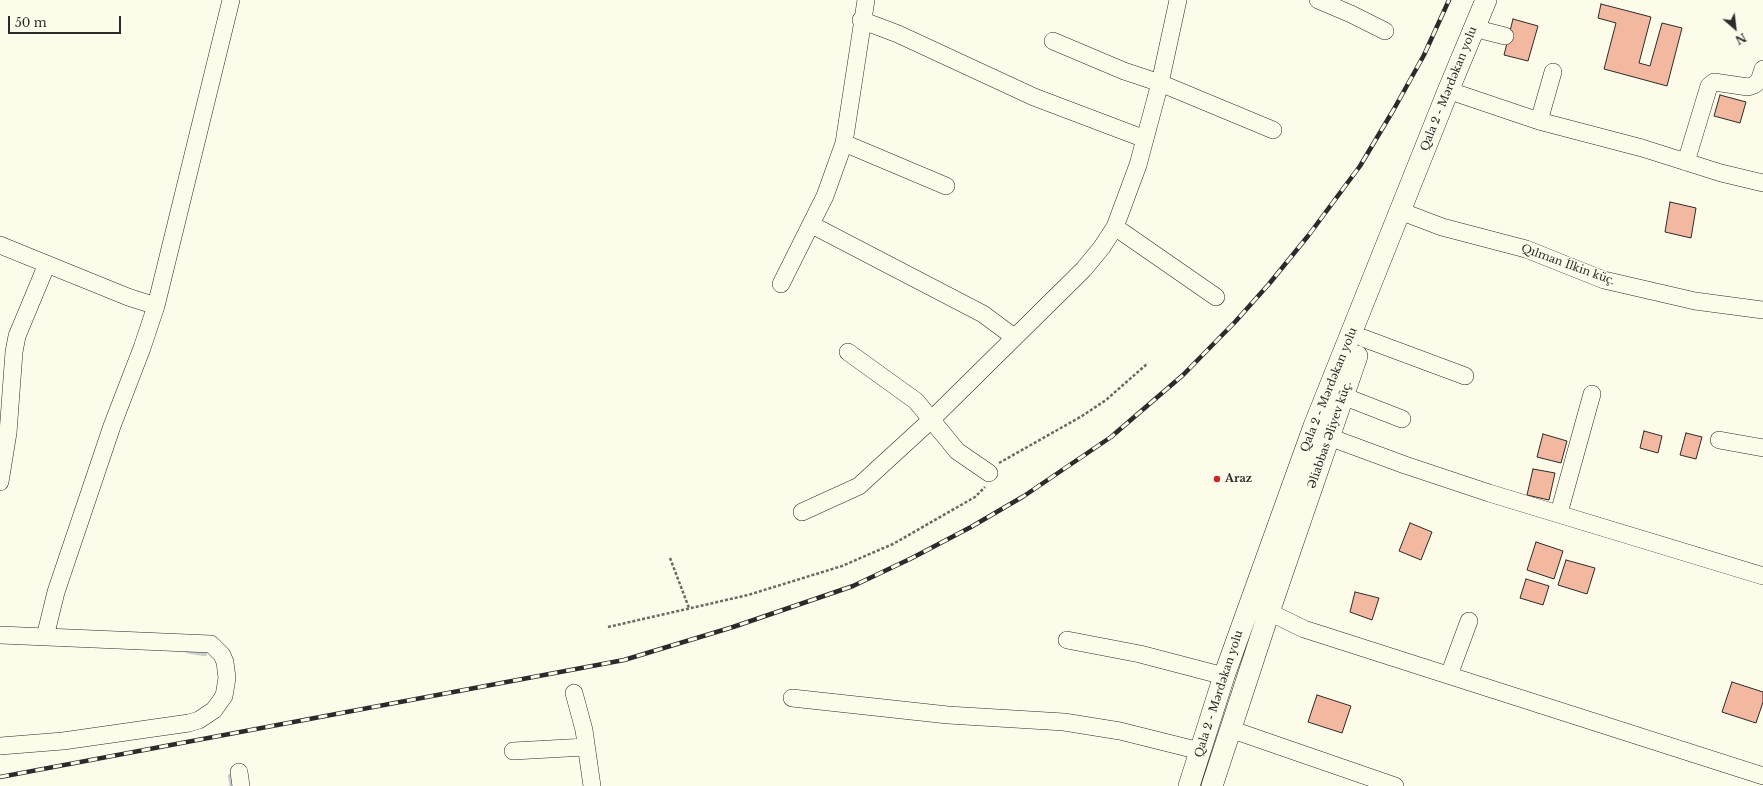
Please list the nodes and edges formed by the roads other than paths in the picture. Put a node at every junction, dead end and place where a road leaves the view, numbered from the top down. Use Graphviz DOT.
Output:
graph roads {
  1 [pos="231,0"];
  2 [pos="866,0"];
  3 [pos="1178,0"];
  4 [pos="1318,0"];
  5 [pos="1486,0"];
  6 [pos="1497,0"];
  7 [pos="861,20"];
  8 [pos="1385,31"];
  9 [pos="1484,31"];
  10 [pos="1505,36"];
  11 [pos="1053,41"];
  12 [pos="1763,69"];
  13 [pos="1553,72"];
  14 [pos="1160,82"];
  15 [pos="1459,94"];
  16 [pos="1539,121"];
  17 [pos="1273,130"];
  18 [pos="1145,139"];
  19 [pos="844,143"];
  20 [pos="1686,162"];
  21 [pos="1763,182"];
  22 [pos="946,186"];
  23 [pos="1405,213"];
  24 [pos="812,224"];
  25 [pos="1115,227"];
  26 [pos="0,245"];
  27 [pos="47,264"];
  28 [pos="781,284"];
  29 [pos="1216,298"];
  30 [pos="156,306"];
  31 [pos="1763,310"];
  32 [pos="1014,337"];
  33 [pos="1363,338"];
  34 [pos="848,352"];
  35 [pos="1465,376"];
  36 [pos="1592,394"];
  37 [pos="1343,396"];
  38 [pos="932,419"];
  39 [pos="1402,419"];
  40 [pos="1329,437"];
  41 [pos="1720,440"];
  42 [pos="1763,448"];
  43 [pos="989,474"];
  44 [pos="0,482"];
  45 [pos="802,512"];
  46 [pos="1558,513"];
  47 [pos="1763,576"];
  48 [pos="1269,612"];
  49 [pos="1469,621"];
  50 [pos="0,635"];
  51 [pos="45,637"];
  52 [pos="1067,640"];
  53 [pos="1449,675"];
  54 [pos="1224,676"];
  55 [pos="574,693"];
  56 [pos="792,698"];
  57 [pos="1230,729"];
  58 [pos="0,746"];
  59 [pos="586,747"];
  60 [pos="513,751"];
  61 [pos="1200,751"];
  62 [pos="1763,776"];
  63 [pos="592,786"];
  64 [pos="1189,786"];
  65 [pos="1212,786"];
  66 [pos="1395,786"];
  1 -- 30 [label="street"];
  2 -- 7 [label="street"];
  3 -- 14 [label="street"];
  4 -- 8 [label="street"];
  5 -- 23 [label="main road, Qala 2 - Mərdəkan yolu"];
  6 -- 9 [label="main road, Əliabbas Əliyev küç."];
  7 -- 18 [label="street"];
  7 -- 19 [label="street"];
  9 -- 10 [label="street"];
  9 -- 15 [label="main road, Əliabbas Əliyev küç."];
  11 -- 14 [label="street"];
  12 -- 20 [label="street"];
  13 -- 16 [label="street"];
  14 -- 17 [label="street"];
  14 -- 18 [label="street"];
  15 -- 16 [label="street"];
  15 -- 23 [label="main road, Əliabbas Əliyev küç."];
  16 -- 20 [label="street"];
  18 -- 25 [label="street"];
  19 -- 22 [label="street"];
  19 -- 24 [label="street"];
  20 -- 21 [label="street"];
  23 -- 31 [label="street, Qılman İlkin küç."];
  23 -- 33 [label="main road, Əliabbas Əliyev küç."];
  23 -- 54 [label="main road, Qala 2 - Mərdəkan yolu"];
  24 -- 28 [label="street"];
  24 -- 32 [label="street"];
  25 -- 29 [label="street"];
  25 -- 32 [label="street"];
  26 -- 27 [label="street"];
  27 -- 30 [label="street"];
  27 -- 44 [label="street"];
  30 -- 51 [label="street"];
  32 -- 38 [label="street"];
  33 -- 35 [label="street"];
  33 -- 37 [label="main road, Əliabbas Əliyev küç."];
  34 -- 38 [label="street"];
  36 -- 46 [label="street"];
  37 -- 39 [label="street"];
  37 -- 40 [label="main road, Əliabbas Əliyev küç."];
  38 -- 43 [label="street"];
  38 -- 45 [label="street"];
  40 -- 46 [label="street"];
  40 -- 48 [label="main road, Əliabbas Əliyev küç."];
  41 -- 42 [label="street"];
  46 -- 47 [label="street"];
  48 -- 53 [label="street"];
  48 -- 57 [label="main road, Əliabbas Əliyev küç."];
  49 -- 53 [label="street"];
  50 -- 51 [label="street"];
  51 -- 58 [label="street"];
  52 -- 54 [label="street"];
  53 -- 62 [label="street"];
  54 -- 61 [label="main road, Qala 2 - Mərdəkan yolu"];
  55 -- 59 [label="street"];
  56 -- 61 [label="street"];
  57 -- 65 [label="main road, Əliabbas Əliyev küç."];
  57 -- 66 [label="street"];
  59 -- 60 [label="street"];
  59 -- 63 [label="street"];
  61 -- 64 [label="main road, Qala 2 - Mərdəkan yolu"];
}
